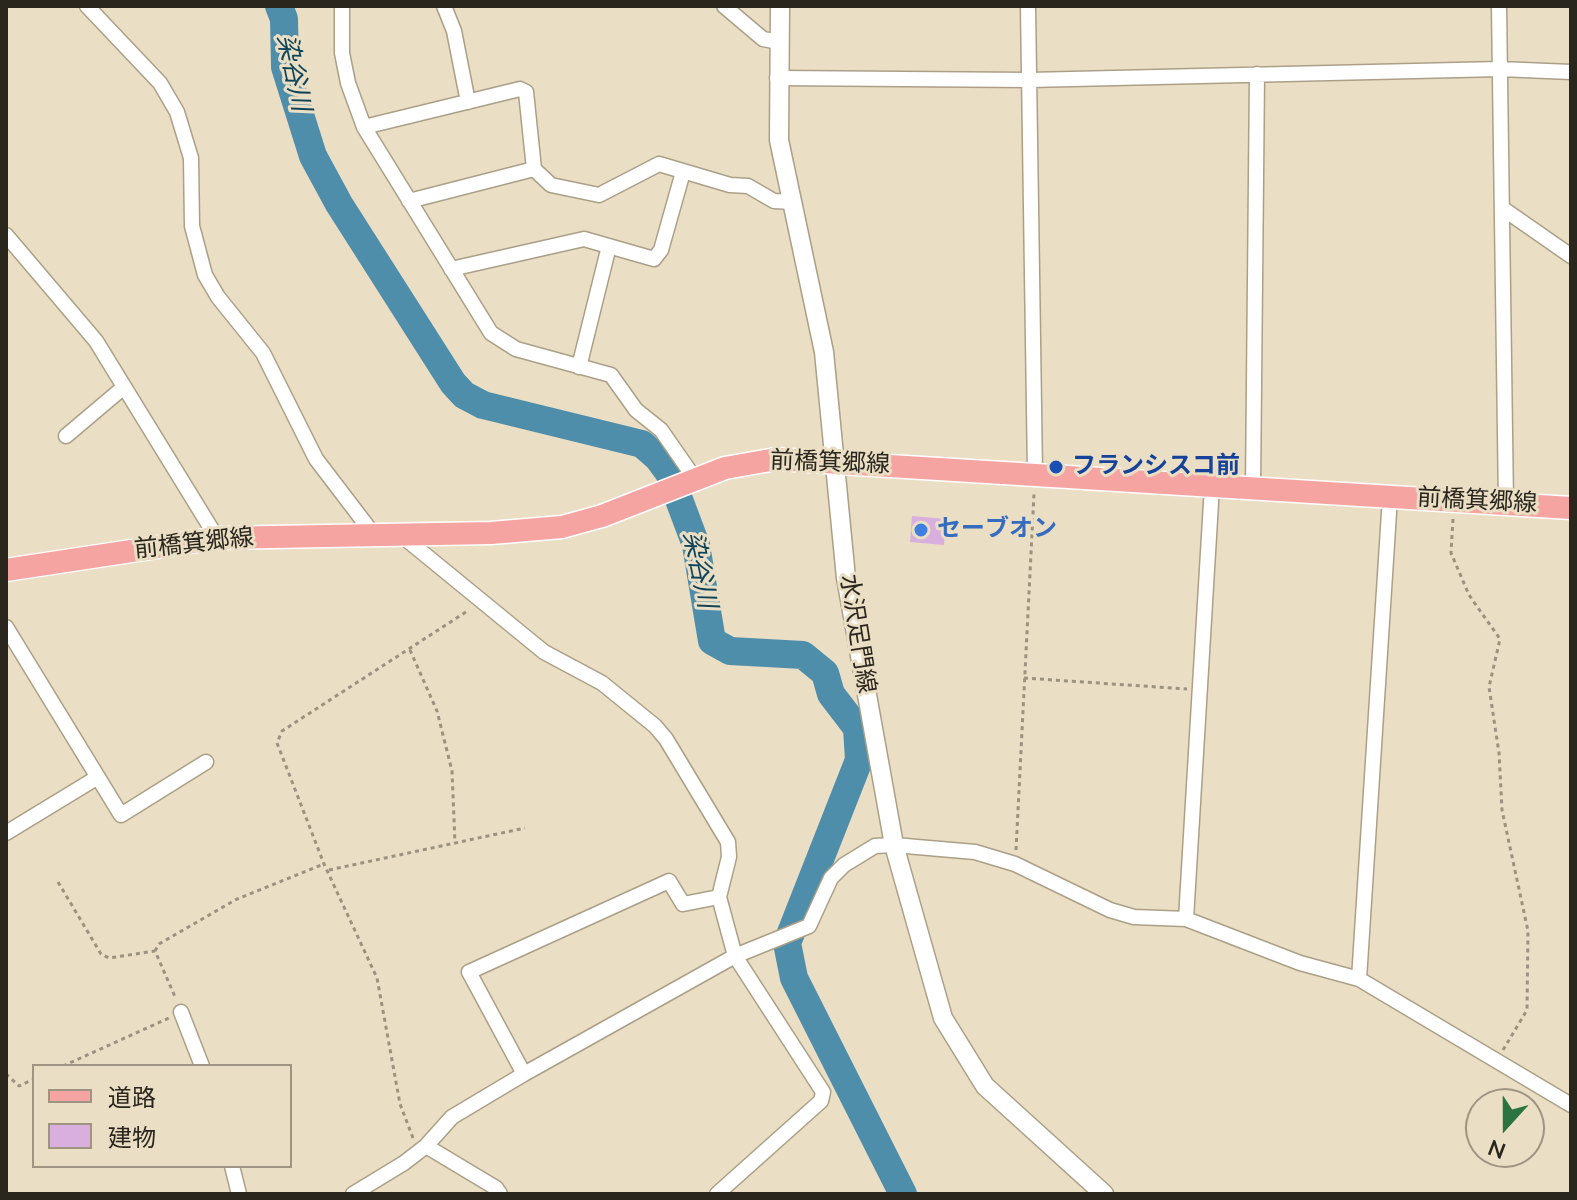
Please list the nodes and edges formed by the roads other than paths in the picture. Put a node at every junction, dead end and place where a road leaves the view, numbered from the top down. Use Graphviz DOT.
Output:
graph roads {
  1 [pos="87,6"];
  2 [pos="342,6"];
  3 [pos="444,6"];
  4 [pos="724,6"];
  5 [pos="780,6"];
  6 [pos="1028,6"];
  7 [pos="1499,6"];
  8 [pos="779,42"];
  9 [pos="1500,69"];
  10 [pos="1571,72"];
  11 [pos="1257,74"];
  12 [pos="777,78"];
  13 [pos="1029,80"];
  14 [pos="468,102"];
  15 [pos="364,127"];
  16 [pos="534,169"];
  17 [pos="683,172"];
  18 [pos="409,201"];
  19 [pos="792,202"];
  20 [pos="1502,208"];
  21 [pos="6,235"];
  22 [pos="609,246"];
  23 [pos="1571,256"];
  24 [pos="451,269"];
  25 [pos="579,367"];
  26 [pos="124,387"];
  27 [pos="66,436"];
  28 [pos="836,463"];
  29 [pos="1035,474"];
  30 [pos="691,481"];
  31 [pos="1212,486"];
  32 [pos="1253,488"];
  33 [pos="1390,497"];
  34 [pos="1506,504"];
  35 [pos="1571,508"];
  36 [pos="374,535"];
  37 [pos="401,535"];
  38 [pos="217,538"];
  39 [pos="6,570"];
  40 [pos="6,627"];
  41 [pos="206,762"];
  42 [pos="98,777"];
  43 [pos="6,833"];
  44 [pos="894,845"];
  45 [pos="719,897"];
  46 [pos="1186,919"];
  47 [pos="735,956"];
  48 [pos="1359,979"];
  49 [pos="181,1012"];
  50 [pos="201,1064"];
  51 [pos="524,1074"];
  52 [pos="1571,1105"];
  53 [pos="426,1146"];
  54 [pos="232,1168"];
  55 [pos="239,1194"];
  56 [pos="353,1194"];
  57 [pos="500,1194"];
  58 [pos="717,1194"];
  59 [pos="1104,1194"];
  1 -- 36 [label="street"];
  2 -- 15 [label="street"];
  3 -- 14 [label="street"];
  4 -- 8 [label="street"];
  5 -- 8 [label="main road, 水沢足門線"];
  6 -- 13 [label="street"];
  7 -- 9 [label="street"];
  8 -- 12 [label="main road, 水沢足門線"];
  9 -- 10 [label="street"];
  9 -- 11 [label="street"];
  9 -- 20 [label="street"];
  11 -- 13 [label="street"];
  11 -- 32 [label="street"];
  12 -- 13 [label="street"];
  12 -- 19 [label="main road, 水沢足門線"];
  13 -- 29 [label="street"];
  14 -- 15 [label="street"];
  14 -- 16 [label="street"];
  15 -- 18 [label="street"];
  16 -- 17 [label="street"];
  16 -- 18 [label="street"];
  17 -- 19 [label="street"];
  17 -- 22 [label="street"];
  18 -- 24 [label="street"];
  19 -- 28 [label="main road, 水沢足門線"];
  20 -- 23 [label="street"];
  20 -- 34 [label="street"];
  21 -- 26 [label="street"];
  22 -- 24 [label="street"];
  22 -- 25 [label="street"];
  24 -- 25 [label="street"];
  25 -- 30 [label="street"];
  26 -- 27 [label="street"];
  26 -- 38 [label="street"];
  28 -- 29 [label="main road, 前橋箕郷線"];
  28 -- 30 [label="main road, 前橋箕郷線"];
  28 -- 44 [label="main road, 水沢足門線"];
  29 -- 31 [label="main road, 前橋箕郷線"];
  30 -- 37 [label="main road, 前橋箕郷線"];
  31 -- 32 [label="main road, 前橋箕郷線"];
  31 -- 46 [label="street"];
  32 -- 33 [label="main road, 前橋箕郷線"];
  33 -- 34 [label="main road, 前橋箕郷線"];
  33 -- 48 [label="street"];
  34 -- 35 [label="main road, 前橋箕郷線"];
  36 -- 37 [label="main road, 前橋箕郷線"];
  36 -- 38 [label="main road, 前橋箕郷線"];
  37 -- 45 [label="street"];
  38 -- 39 [label="main road, 前橋箕郷線"];
  40 -- 42 [label="street"];
  41 -- 42 [label="street"];
  42 -- 43 [label="street"];
  44 -- 46 [label="street"];
  44 -- 47 [label="street"];
  44 -- 59 [label="main road, 水沢足門線"];
  45 -- 47 [label="street"];
  45 -- 51 [label="street"];
  46 -- 48 [label="street"];
  47 -- 51 [label="street"];
  47 -- 58 [label="street"];
  48 -- 52 [label="street"];
  49 -- 50 [label="street"];
  51 -- 53 [label="street"];
  53 -- 56 [label="street"];
  53 -- 57 [label="street"];
  54 -- 55 [label="street"];
}
